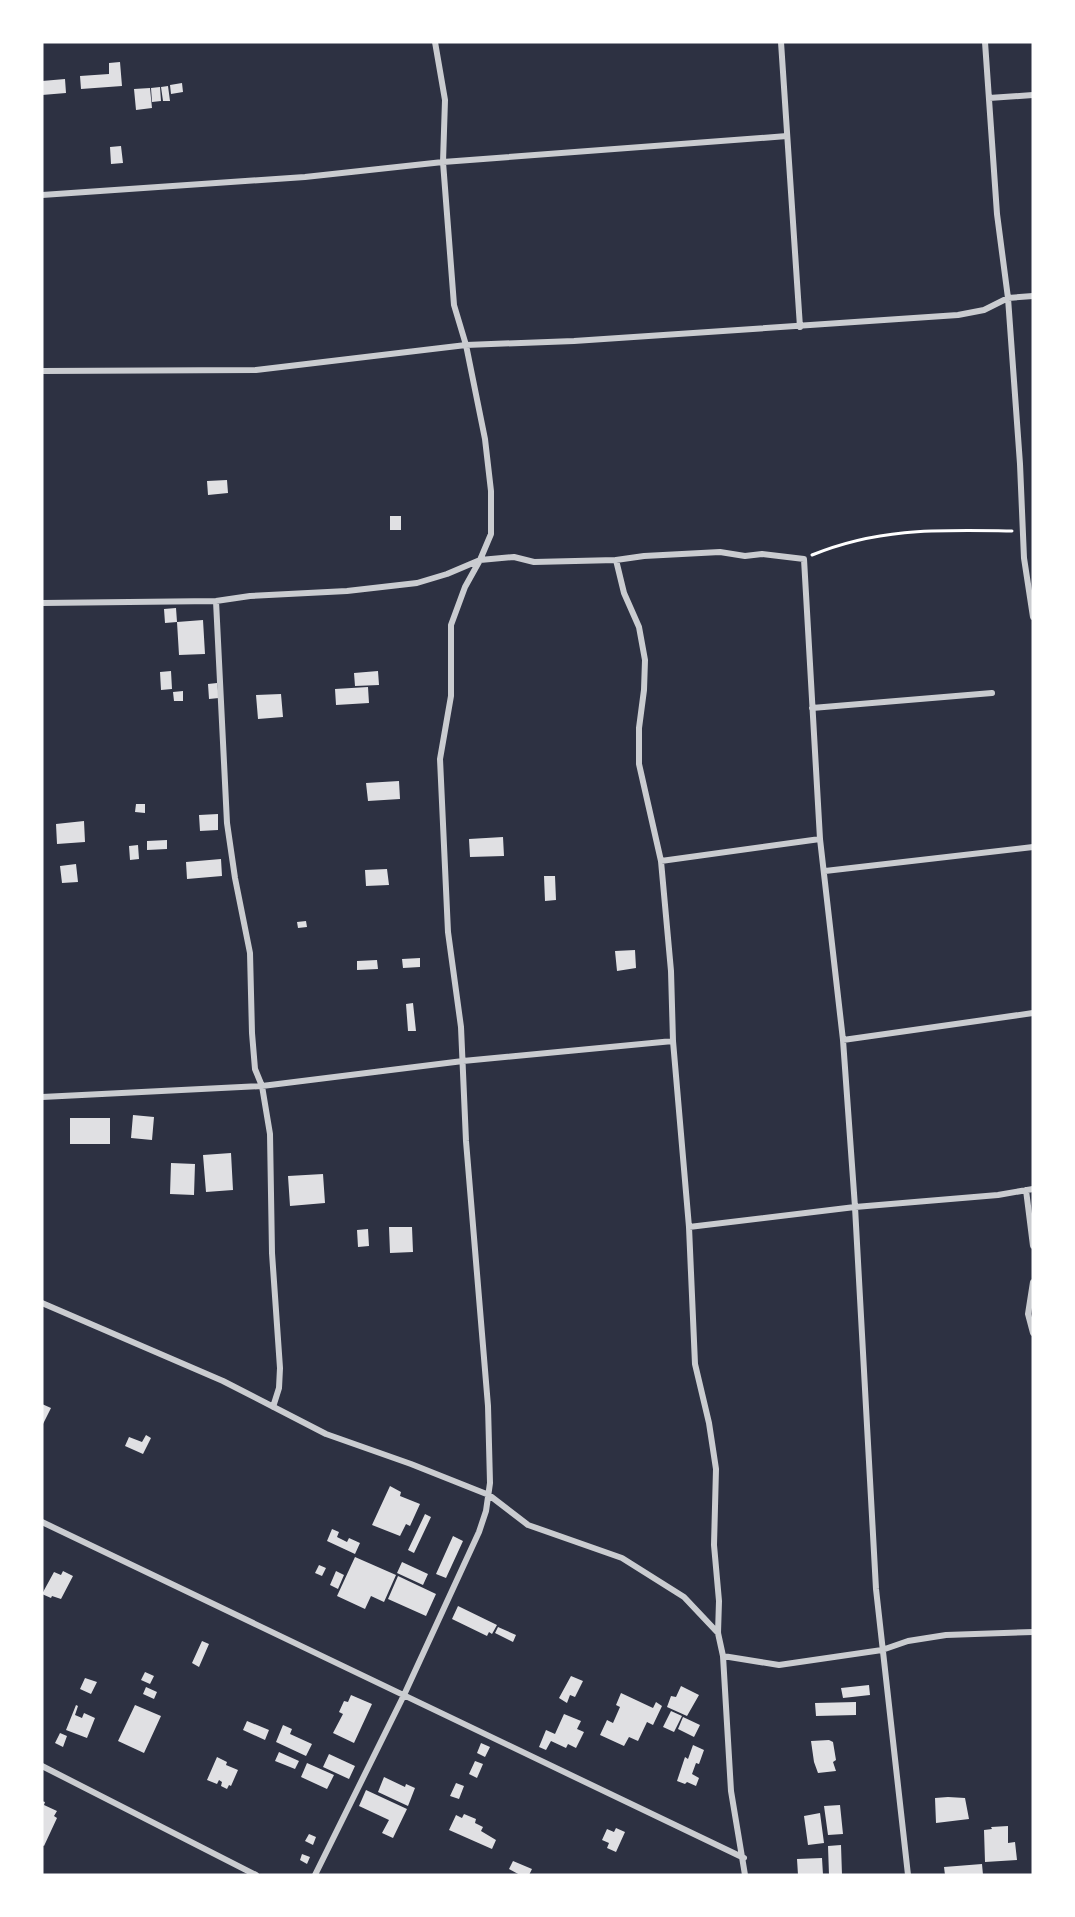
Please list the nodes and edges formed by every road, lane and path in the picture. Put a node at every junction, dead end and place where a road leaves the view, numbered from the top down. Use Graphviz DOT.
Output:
graph roads {
  1 [pos="435,42"];
  2 [pos="781,42"];
  3 [pos="985,42"];
  4 [pos="1033,95"];
  5 [pos="989,98"];
  6 [pos="787,136"];
  7 [pos="444,162"];
  8 [pos="42,195"];
  9 [pos="1033,296"];
  10 [pos="1008,298"];
  11 [pos="800,327"];
  12 [pos="466,345"];
  13 [pos="42,370"];
  14 [pos="1023,531"];
  15 [pos="804,559"];
  16 [pos="480,560"];
  17 [pos="616,560"];
  18 [pos="216,601"];
  19 [pos="42,603"];
  20 [pos="1033,618"];
  21 [pos="992,693"];
  22 [pos="812,708"];
  23 [pos="820,839"];
  24 [pos="1033,847"];
  25 [pos="661,861"];
  26 [pos="825,871"];
  27 [pos="1033,1013"];
  28 [pos="843,1040"];
  29 [pos="673,1041"];
  30 [pos="463,1061"];
  31 [pos="262,1086"];
  32 [pos="42,1097"];
  33 [pos="1029,1189"];
  34 [pos="855,1206"];
  35 [pos="689,1227"];
  36 [pos="1033,1246"];
  37 [pos="1033,1282"];
  38 [pos="42,1303"];
  39 [pos="1033,1333"];
  40 [pos="273,1407"];
  41 [pos="489,1495"];
  42 [pos="42,1522"];
  43 [pos="1033,1632"];
  44 [pos="718,1633"];
  45 [pos="882,1650"];
  46 [pos="723,1656"];
  47 [pos="404,1695"];
  48 [pos="42,1766"];
  49 [pos="744,1858"];
  50 [pos="256,1875"];
  51 [pos="315,1875"];
  52 [pos="745,1875"];
  53 [pos="908,1875"];
  1 -- 7 [label="street"];
  2 -- 6 [label="street"];
  3 -- 5 [label="street"];
  4 -- 5 [label="street"];
  5 -- 10 [label="street"];
  6 -- 7 [label="street"];
  6 -- 11 [label="street"];
  7 -- 8 [label="street"];
  7 -- 12 [label="street"];
  9 -- 10 [label="street"];
  10 -- 11 [label="street"];
  10 -- 14 [label="street"];
  11 -- 12 [label="street"];
  12 -- 13 [label="street"];
  12 -- 16 [label="street"];
  14 -- 15 [label="path"];
  14 -- 20 [label="street"];
  15 -- 17 [label="street"];
  15 -- 22 [label="street"];
  16 -- 17 [label="street"];
  16 -- 18 [label="street"];
  16 -- 30 [label="street"];
  17 -- 25 [label="street"];
  18 -- 19 [label="street"];
  18 -- 31 [label="street"];
  21 -- 22 [label="street"];
  22 -- 23 [label="street"];
  23 -- 25 [label="street"];
  23 -- 26 [label="street"];
  24 -- 26 [label="street"];
  25 -- 29 [label="street"];
  26 -- 28 [label="street"];
  27 -- 28 [label="street"];
  28 -- 34 [label="street"];
  29 -- 30 [label="street"];
  29 -- 35 [label="street"];
  30 -- 31 [label="street"];
  30 -- 41 [label="street"];
  31 -- 32 [label="street"];
  31 -- 40 [label="street"];
  33 -- 34 [label="street"];
  33 -- 36 [label="street"];
  34 -- 35 [label="street"];
  34 -- 45 [label="street"];
  35 -- 44 [label="street"];
  37 -- 39 [label="street"];
  38 -- 40 [label="street"];
  40 -- 41 [label="street"];
  41 -- 44 [label="street"];
  41 -- 47 [label="street"];
  42 -- 47 [label="street"];
  43 -- 45 [label="street"];
  44 -- 46 [label="street"];
  45 -- 46 [label="street"];
  45 -- 53 [label="street"];
  46 -- 49 [label="street"];
  47 -- 49 [label="street"];
  47 -- 51 [label="street"];
  48 -- 50 [label="street"];
  49 -- 52 [label="street"];
}
